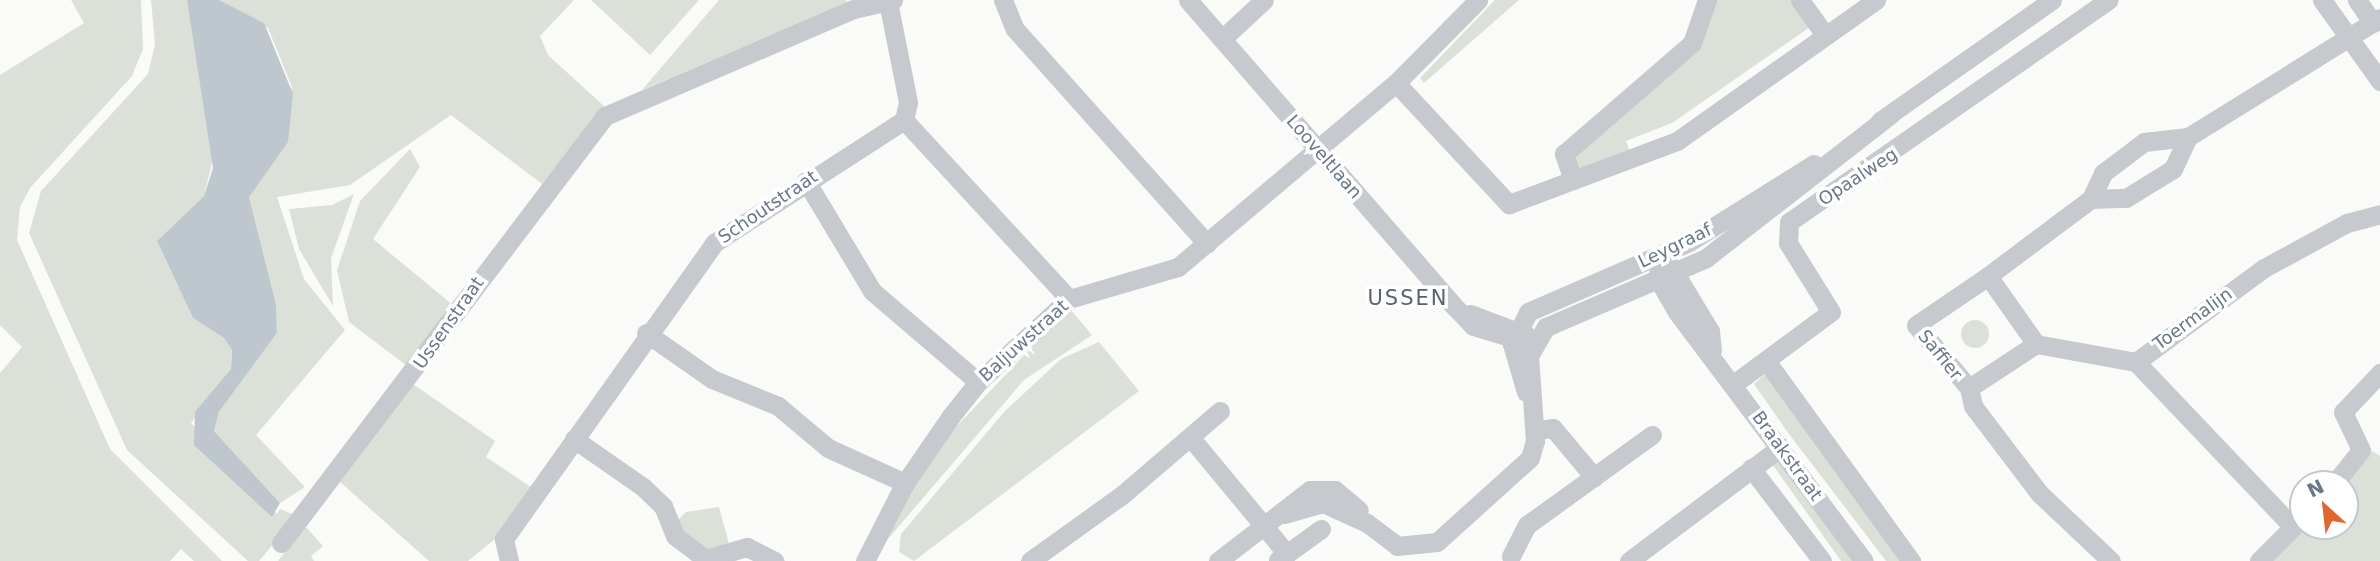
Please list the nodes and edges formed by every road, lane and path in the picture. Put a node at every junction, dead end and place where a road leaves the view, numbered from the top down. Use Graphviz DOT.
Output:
graph roads {
  1 [pos="1003,0"];
  2 [pos="1188,0"];
  3 [pos="1264,0"];
  4 [pos="1478,0"];
  5 [pos="1707,0"];
  6 [pos="1800,0"];
  7 [pos="1876,0"];
  8 [pos="2052,0"];
  9 [pos="2109,0"];
  10 [pos="2322,0"];
  11 [pos="2357,0"];
  12 [pos="890,1"];
  13 [pos="2376,21"];
  14 [pos="1825,35"];
  15 [pos="1222,39"];
  16 [pos="2351,40"];
  17 [pos="2380,81"];
  18 [pos="1396,83"];
  19 [pos="1891,114"];
  20 [pos="904,120"];
  21 [pos="2188,137"];
  22 [pos="1317,149"];
  23 [pos="1573,180"];
  24 [pos="806,181"];
  25 [pos="2091,199"];
  26 [pos="2380,214"];
  27 [pos="1207,244"];
  28 [pos="1660,257"];
  29 [pos="1677,271"];
  30 [pos="1988,276"];
  31 [pos="1658,279"];
  32 [pos="1069,299"];
  33 [pos="646,333"];
  34 [pos="1514,334"];
  35 [pos="1534,341"];
  36 [pos="2036,344"];
  37 [pos="1712,350"];
  38 [pos="1767,362"];
  39 [pos="2136,362"];
  40 [pos="2380,373"];
  41 [pos="978,382"];
  42 [pos="1735,383"];
  43 [pos="1969,388"];
  44 [pos="1528,396"];
  45 [pos="1220,411"];
  46 [pos="1535,430"];
  47 [pos="1652,435"];
  48 [pos="1190,437"];
  49 [pos="575,439"];
  50 [pos="1781,447"];
  51 [pos="1751,468"];
  52 [pos="2345,470"];
  53 [pos="1594,477"];
  54 [pos="905,484"];
  55 [pos="2289,513"];
  56 [pos="1321,529"];
  57 [pos="2289,531"];
  58 [pos="282,543"];
  59 [pos="1277,545"];
  60 [pos="1418,555"];
  61 [pos="1511,556"];
  62 [pos="873,558"];
  63 [pos="1639,558"];
  64 [pos="706,560"];
  65 [pos="509,561"];
  66 [pos="775,561"];
  67 [pos="1030,561"];
  68 [pos="1218,561"];
  69 [pos="1822,561"];
  70 [pos="1864,561"];
  71 [pos="1911,561"];
  72 [pos="2111,561"];
  73 [pos="2259,561"];
  1 -- 27 [label="street"];
  2 -- 15 [label="street, Looveltlaan"];
  3 -- 15 [label="street"];
  4 -- 18 [label="street, Baljuwstraat"];
  5 -- 23 [label="street"];
  6 -- 14 [label="street"];
  7 -- 14 [label="street"];
  8 -- 19 [label="street, Leygraaf"];
  9 -- 38 [label="street, Opaalweg"];
  10 -- 16 [label="street"];
  11 -- 13 [label="street"];
  12 -- 20 [label="street"];
  12 -- 58 [label="street, Ussenstraat"];
  13 -- 16 [label="street"];
  14 -- 23 [label="street"];
  15 -- 22 [label="street, Looveltlaan"];
  16 -- 17 [label="street"];
  16 -- 21 [label="street"];
  18 -- 22 [label="street, Baljuwstraat"];
  18 -- 23 [label="street"];
  19 -- 28 [label="street, Leygraaf"];
  19 -- 29 [label="street, Leygraaf"];
  20 -- 24 [label="street, Schoutstraat"];
  20 -- 32 [label="street"];
  21 -- 25 [label="street"];
  21 -- 25 [label="street"];
  22 -- 27 [label="street, Baljuwstraat"];
  22 -- 34 [label="street, Looveltlaan"];
  24 -- 33 [label="street, Schoutstraat"];
  24 -- 41 [label="street"];
  25 -- 30 [label="street"];
  26 -- 39 [label="street, Toermalijn"];
  27 -- 32 [label="street, Baljuwstraat"];
  28 -- 29 [label="street, Braakstraat"];
  28 -- 31 [label="street"];
  28 -- 34 [label="street, Leygraaf"];
  29 -- 31 [label="street, Leygraaf"];
  29 -- 37 [label="street, Braakstraat"];
  30 -- 36 [label="street"];
  30 -- 43 [label="street, Saffier"];
  31 -- 35 [label="street, Leygraaf"];
  31 -- 37 [label="street, Braakstraat"];
  32 -- 41 [label="street, Baljuwstraat"];
  33 -- 49 [label="street, Schoutstraat"];
  33 -- 54 [label="street"];
  34 -- 35 [label="street, Looveltlaan"];
  34 -- 44 [label="street"];
  35 -- 44 [label="street"];
  36 -- 39 [label="street"];
  36 -- 43 [label="street, Saffier"];
  37 -- 42 [label="street, Braakstraat"];
  38 -- 42 [label="street, Opaalweg"];
  38 -- 71 [label="street, Braakstraat"];
  39 -- 55 [label="street, Toermalijn"];
  40 -- 52 [label="street"];
  41 -- 54 [label="street, Baljuwstraat"];
  42 -- 50 [label="street, Braakstraat"];
  43 -- 72 [label="street"];
  44 -- 46 [label="street"];
  45 -- 48 [label="street"];
  46 -- 53 [label="street"];
  46 -- 60 [label="street"];
  47 -- 53 [label="street"];
  48 -- 59 [label="street"];
  48 -- 67 [label="street"];
  49 -- 64 [label="street"];
  49 -- 65 [label="street, Schoutstraat"];
  50 -- 51 [label="street"];
  50 -- 70 [label="street, Braakstraat"];
  51 -- 63 [label="street"];
  51 -- 69 [label="street, Braakstraat"];
  53 -- 61 [label="street"];
  54 -- 62 [label="street, Baljuwstraat"];
  56 -- 59 [label="street"];
  57 -- 73 [label="street"];
  59 -- 60 [label="street"];
  59 -- 68 [label="street"];
  64 -- 66 [label="street"];
}
